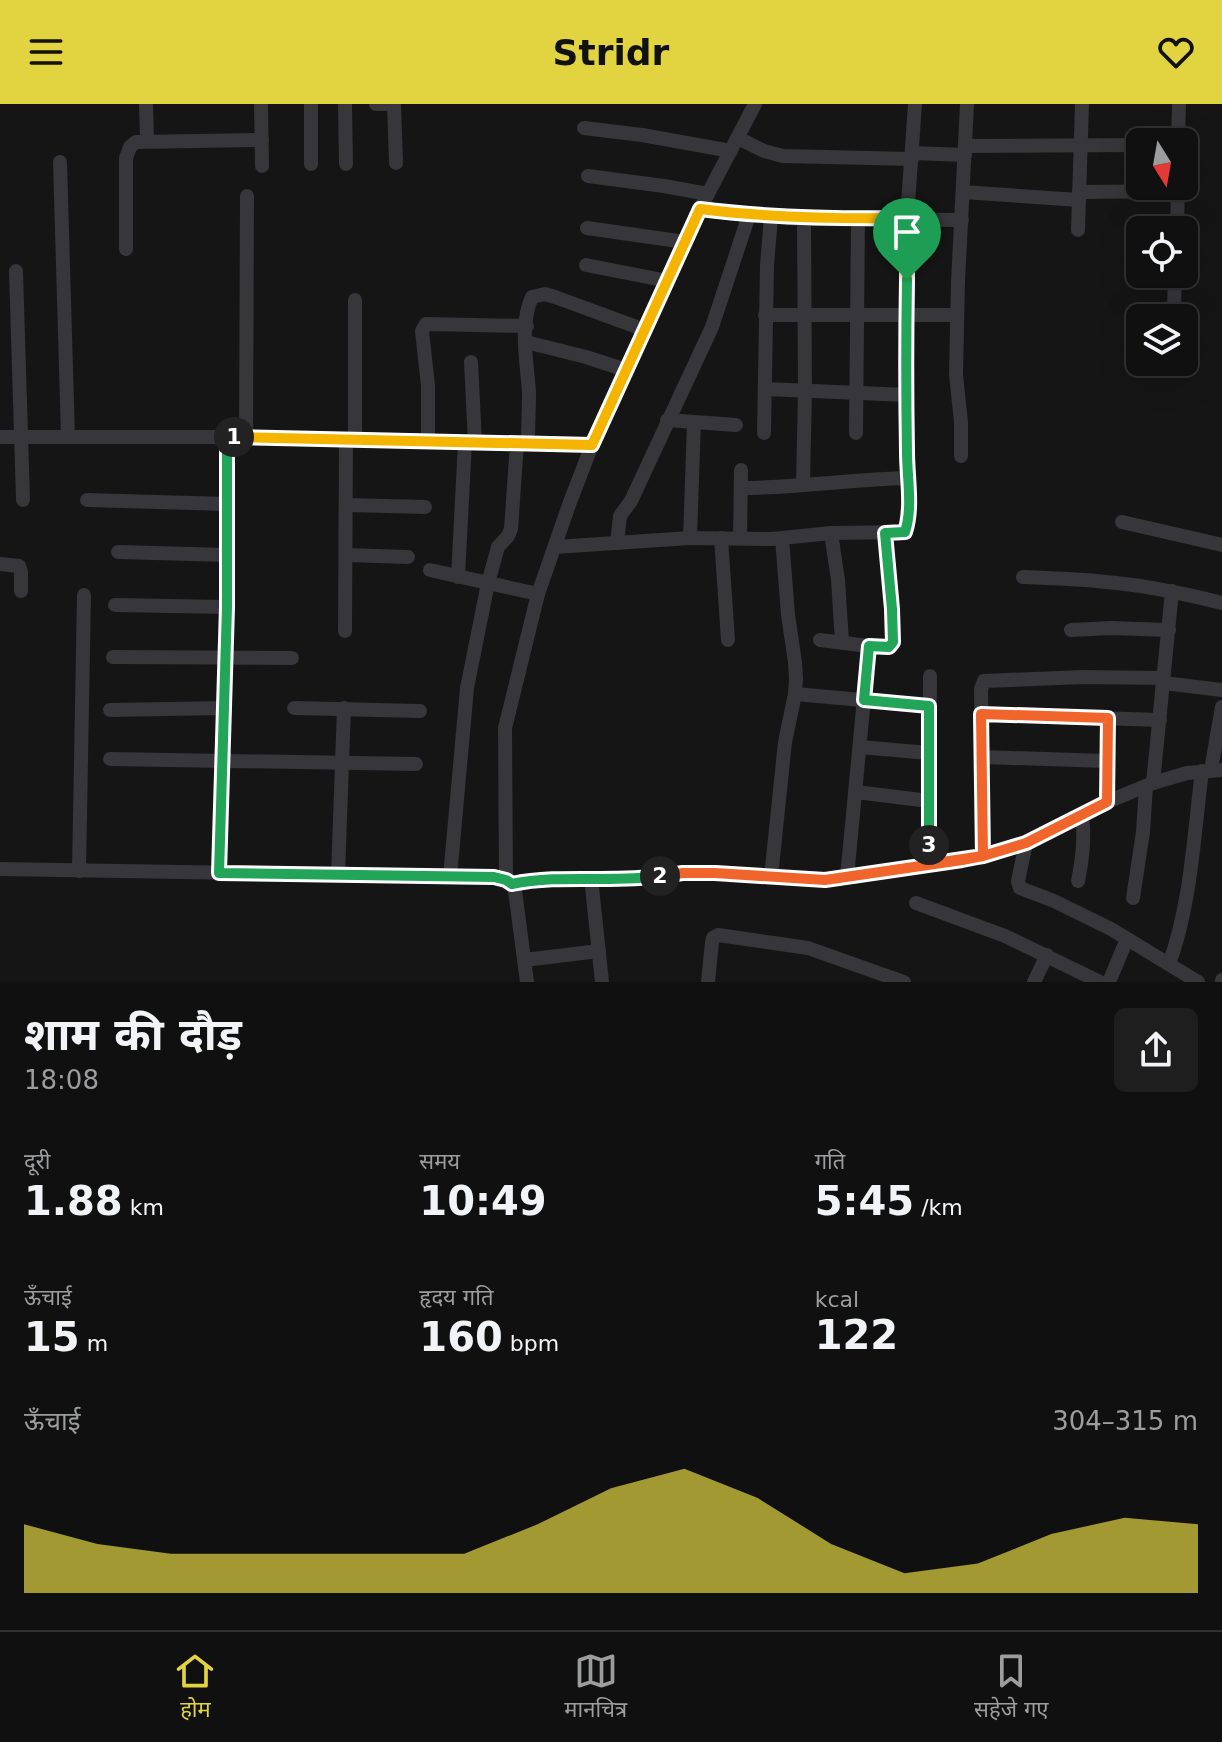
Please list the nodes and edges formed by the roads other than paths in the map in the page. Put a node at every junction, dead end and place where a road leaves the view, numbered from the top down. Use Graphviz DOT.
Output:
graph roads {
  1 [pos="146,104"];
  2 [pos="261,104"];
  3 [pos="311,104"];
  4 [pos="345,104"];
  5 [pos="376,104"];
  6 [pos="755,104"];
  7 [pos="915,104"];
  8 [pos="967,104"];
  9 [pos="1082,104"];
  10 [pos="1179,104"];
  11 [pos="584,128"];
  12 [pos="1178,128"];
  13 [pos="262,140"];
  14 [pos="147,141"];
  15 [pos="734,144"];
  16 [pos="1081,145"];
  17 [pos="1126,145"];
  18 [pos="965,151"];
  19 [pos="912,156"];
  20 [pos="60,162"];
  21 [pos="396,163"];
  22 [pos="311,164"];
  23 [pos="346,164"];
  24 [pos="262,166"];
  25 [pos="588,176"];
  26 [pos="963,192"];
  27 [pos="1126,193"];
  28 [pos="708,194"];
  29 [pos="247,196"];
  30 [pos="1079,196"];
  31 [pos="700,209"];
  32 [pos="749,215"];
  33 [pos="771,217"];
  34 [pos="907,218"];
  35 [pos="804,219"];
  36 [pos="858,219"];
  37 [pos="962,220"];
  38 [pos="587,228"];
  39 [pos="1078,230"];
  40 [pos="685,242"];
  41 [pos="126,249"];
  42 [pos="586,265"];
  43 [pos="16,271"];
  44 [pos="668,281"];
  45 [pos="355,300"];
  46 [pos="765,315"];
  47 [pos="957,315"];
  48 [pos="805,316"];
  49 [pos="857,316"];
  50 [pos="906,316"];
  51 [pos="527,326"];
  52 [pos="645,330"];
  53 [pos="526,342"];
  54 [pos="471,362"];
  55 [pos="626,370"];
  56 [pos="765,389"];
  57 [pos="805,391"];
  58 [pos="855,392"];
  59 [pos="907,395"];
  60 [pos="667,420"];
  61 [pos="694,422"];
  62 [pos="736,425"];
  63 [pos="764,433"];
  64 [pos="856,433"];
  65 [pos="0,437"];
  66 [pos="22,437"];
  67 [pos="68,437"];
  68 [pos="227,437"];
  69 [pos="246,437"];
  70 [pos="351,439"];
  71 [pos="428,441"];
  72 [pos="470,442"];
  73 [pos="522,443"];
  74 [pos="592,445"];
  75 [pos="961,456"];
  76 [pos="741,470"];
  77 [pos="908,478"];
  78 [pos="803,485"];
  79 [pos="741,488"];
  80 [pos="23,500"];
  81 [pos="87,500"];
  82 [pos="227,504"];
  83 [pos="346,505"];
  84 [pos="425,507"];
  85 [pos="1122,522"];
  86 [pos="831,533"];
  87 [pos="885,533"];
  88 [pos="690,538"];
  89 [pos="721,538"];
  90 [pos="740,538"];
  91 [pos="782,538"];
  92 [pos="617,543"];
  93 [pos="1222,545"];
  94 [pos="555,547"];
  95 [pos="118,552"];
  96 [pos="227,555"];
  97 [pos="346,555"];
  98 [pos="408,557"];
  99 [pos="0,564"];
  100 [pos="430,570"];
  101 [pos="458,577"];
  102 [pos="1023,577"];
  103 [pos="488,583"];
  104 [pos="21,591"];
  105 [pos="1172,591"];
  106 [pos="538,594"];
  107 [pos="84,595"];
  108 [pos="1222,603"];
  109 [pos="115,605"];
  110 [pos="227,607"];
  111 [pos="1071,630"];
  112 [pos="1169,630"];
  113 [pos="345,631"];
  114 [pos="728,640"];
  115 [pos="820,640"];
  116 [pos="842,642"];
  117 [pos="869,646"];
  118 [pos="113,657"];
  119 [pos="225,657"];
  120 [pos="292,658"];
  121 [pos="930,676"];
  122 [pos="1164,681"];
  123 [pos="1222,690"];
  124 [pos="795,694"];
  125 [pos="864,700"];
  126 [pos="929,706"];
  127 [pos="1222,707"];
  128 [pos="224,708"];
  129 [pos="294,708"];
  130 [pos="344,708"];
  131 [pos="110,710"];
  132 [pos="420,711"];
  133 [pos="981,714"];
  134 [pos="1108,718"];
  135 [pos="1160,720"];
  136 [pos="860,747"];
  137 [pos="929,753"];
  138 [pos="982,757"];
  139 [pos="110,759"];
  140 [pos="223,761"];
  141 [pos="1106,761"];
  142 [pos="343,763"];
  143 [pos="416,764"];
  144 [pos="1212,770"];
  145 [pos="1150,784"];
  146 [pos="856,792"];
  147 [pos="929,801"];
  148 [pos="1107,802"];
  149 [pos="1082,814"];
  150 [pos="1026,843"];
  151 [pos="983,856"];
  152 [pos="929,864"];
  153 [pos="0,869"];
  154 [pos="79,871"];
  155 [pos="219,873"];
  156 [pos="338,875"];
  157 [pos="450,877"];
  158 [pos="771,877"];
  159 [pos="847,877"];
  160 [pos="591,878"];
  161 [pos="1078,881"];
  162 [pos="509,882"];
  163 [pos="1133,898"];
  164 [pos="916,903"];
  165 [pos="1127,939"];
  166 [pos="599,951"];
  167 [pos="1047,955"];
  168 [pos="524,960"];
  169 [pos="1169,964"];
  170 [pos="527,982"];
  171 [pos="602,982"];
  172 [pos="708,982"];
  173 [pos="904,982"];
  174 [pos="1034,982"];
  175 [pos="1100,982"];
  176 [pos="1109,982"];
  177 [pos="1198,982"];
  1 -- 14 [label="street"];
  2 -- 13 [label="street"];
  3 -- 22 [label="street"];
  4 -- 23 [label="street"];
  5 -- 21 [label="street"];
  6 -- 15 [label="street"];
  7 -- 19 [label="street"];
  8 -- 18 [label="street"];
  9 -- 16 [label="street"];
  10 -- 12 [label="street"];
  11 -- 15 [label="street"];
  13 -- 14 [label="street"];
  13 -- 24 [label="street"];
  14 -- 41 [label="street"];
  15 -- 19 [label="street"];
  15 -- 28 [label="street"];
  16 -- 17 [label="street"];
  16 -- 18 [label="street"];
  16 -- 30 [label="street"];
  18 -- 19 [label="street"];
  18 -- 26 [label="street"];
  19 -- 34 [label="street"];
  20 -- 67 [label="street"];
  25 -- 28 [label="street"];
  26 -- 30 [label="street"];
  26 -- 37 [label="street"];
  27 -- 30 [label="street"];
  28 -- 31 [label="street"];
  29 -- 69 [label="street"];
  30 -- 39 [label="street"];
  31 -- 32 [label="street"];
  31 -- 40 [label="street"];
  32 -- 33 [label="street"];
  32 -- 60 [label="street"];
  33 -- 35 [label="street"];
  33 -- 46 [label="street"];
  34 -- 36 [label="street"];
  34 -- 37 [label="street"];
  34 -- 50 [label="street"];
  35 -- 36 [label="street"];
  35 -- 48 [label="street"];
  36 -- 49 [label="street"];
  37 -- 47 [label="street"];
  38 -- 40 [label="street"];
  40 -- 44 [label="street"];
  42 -- 44 [label="street"];
  43 -- 66 [label="street"];
  44 -- 52 [label="street"];
  45 -- 70 [label="street"];
  46 -- 48 [label="street"];
  46 -- 56 [label="street"];
  47 -- 50 [label="street"];
  47 -- 75 [label="street"];
  48 -- 49 [label="street"];
  48 -- 57 [label="street"];
  49 -- 50 [label="street"];
  49 -- 58 [label="street"];
  50 -- 59 [label="street"];
  51 -- 52 [label="street"];
  51 -- 53 [label="street"];
  51 -- 71 [label="street"];
  52 -- 55 [label="street"];
  53 -- 55 [label="street"];
  53 -- 73 [label="street"];
  54 -- 72 [label="street"];
  55 -- 74 [label="street"];
  56 -- 57 [label="street"];
  56 -- 63 [label="street"];
  57 -- 58 [label="street"];
  57 -- 78 [label="street"];
  58 -- 59 [label="street"];
  58 -- 64 [label="street"];
  59 -- 77 [label="street"];
  60 -- 61 [label="street"];
  60 -- 92 [label="street"];
  61 -- 62 [label="street"];
  61 -- 88 [label="street"];
  65 -- 66 [label="street"];
  66 -- 67 [label="street"];
  66 -- 80 [label="street"];
  67 -- 68 [label="street"];
  68 -- 69 [label="street"];
  68 -- 82 [label="street"];
  69 -- 70 [label="street"];
  70 -- 71 [label="street"];
  70 -- 83 [label="street"];
  71 -- 72 [label="street"];
  72 -- 73 [label="street"];
  72 -- 101 [label="street"];
  73 -- 74 [label="street"];
  73 -- 103 [label="street"];
  74 -- 94 [label="street"];
  76 -- 79 [label="street"];
  77 -- 78 [label="street"];
  77 -- 87 [label="street"];
  78 -- 79 [label="street"];
  79 -- 90 [label="street"];
  81 -- 82 [label="street"];
  82 -- 96 [label="street"];
  83 -- 84 [label="street"];
  83 -- 97 [label="street"];
  85 -- 93 [label="street"];
  86 -- 87 [label="street"];
  86 -- 91 [label="street"];
  86 -- 116 [label="street"];
  87 -- 117 [label="street"];
  88 -- 89 [label="street"];
  88 -- 92 [label="street"];
  89 -- 90 [label="street"];
  89 -- 114 [label="street"];
  90 -- 91 [label="street"];
  91 -- 124 [label="street"];
  92 -- 94 [label="street"];
  94 -- 106 [label="street"];
  95 -- 96 [label="street"];
  96 -- 110 [label="street"];
  97 -- 98 [label="street"];
  97 -- 113 [label="street"];
  99 -- 104 [label="street"];
  100 -- 101 [label="street"];
  101 -- 103 [label="street"];
  102 -- 105 [label="street"];
  103 -- 106 [label="street"];
  103 -- 157 [label="street"];
  105 -- 108 [label="street"];
  105 -- 112 [label="street"];
  106 -- 162 [label="street"];
  107 -- 154 [label="street"];
  109 -- 110 [label="street"];
  110 -- 119 [label="street"];
  111 -- 112 [label="street"];
  112 -- 122 [label="street"];
  115 -- 116 [label="street"];
  116 -- 117 [label="street"];
  117 -- 125 [label="street"];
  118 -- 119 [label="street"];
  119 -- 120 [label="street"];
  119 -- 128 [label="street"];
  121 -- 126 [label="street"];
  122 -- 123 [label="street"];
  122 -- 133 [label="street"];
  122 -- 135 [label="street"];
  124 -- 125 [label="street"];
  124 -- 158 [label="street"];
  125 -- 126 [label="street"];
  125 -- 136 [label="street"];
  126 -- 137 [label="street"];
  127 -- 144 [label="street"];
  128 -- 131 [label="street"];
  128 -- 140 [label="street"];
  129 -- 130 [label="street"];
  130 -- 132 [label="street"];
  130 -- 142 [label="street"];
  133 -- 134 [label="street"];
  133 -- 138 [label="street"];
  134 -- 135 [label="street"];
  134 -- 141 [label="street"];
  135 -- 145 [label="street"];
  136 -- 137 [label="street"];
  136 -- 146 [label="street"];
  137 -- 147 [label="street"];
  138 -- 141 [label="street"];
  138 -- 151 [label="street"];
  139 -- 140 [label="street"];
  140 -- 142 [label="street"];
  140 -- 155 [label="street"];
  141 -- 148 [label="street"];
  142 -- 143 [label="street"];
  142 -- 156 [label="street"];
  144 -- 145 [label="street"];
  144 -- 169 [label="street"];
  145 -- 148 [label="street"];
  145 -- 163 [label="street"];
  146 -- 147 [label="street"];
  146 -- 159 [label="street"];
  147 -- 152 [label="street"];
  148 -- 149 [label="street"];
  149 -- 150 [label="street"];
  149 -- 161 [label="street"];
  150 -- 151 [label="street"];
  150 -- 165 [label="street"];
  151 -- 152 [label="street"];
  152 -- 159 [label="street"];
  153 -- 154 [label="street"];
  154 -- 155 [label="street"];
  155 -- 156 [label="street"];
  156 -- 157 [label="street"];
  157 -- 162 [label="street"];
  158 -- 159 [label="street"];
  158 -- 160 [label="street"];
  160 -- 162 [label="street"];
  160 -- 166 [label="street"];
  162 -- 168 [label="street"];
  164 -- 167 [label="street"];
  165 -- 169 [label="street"];
  165 -- 176 [label="street"];
  166 -- 168 [label="street"];
  166 -- 171 [label="street"];
  167 -- 174 [label="street"];
  167 -- 175 [label="street"];
  168 -- 170 [label="street"];
  169 -- 177 [label="street"];
  172 -- 173 [label="street"];
}
